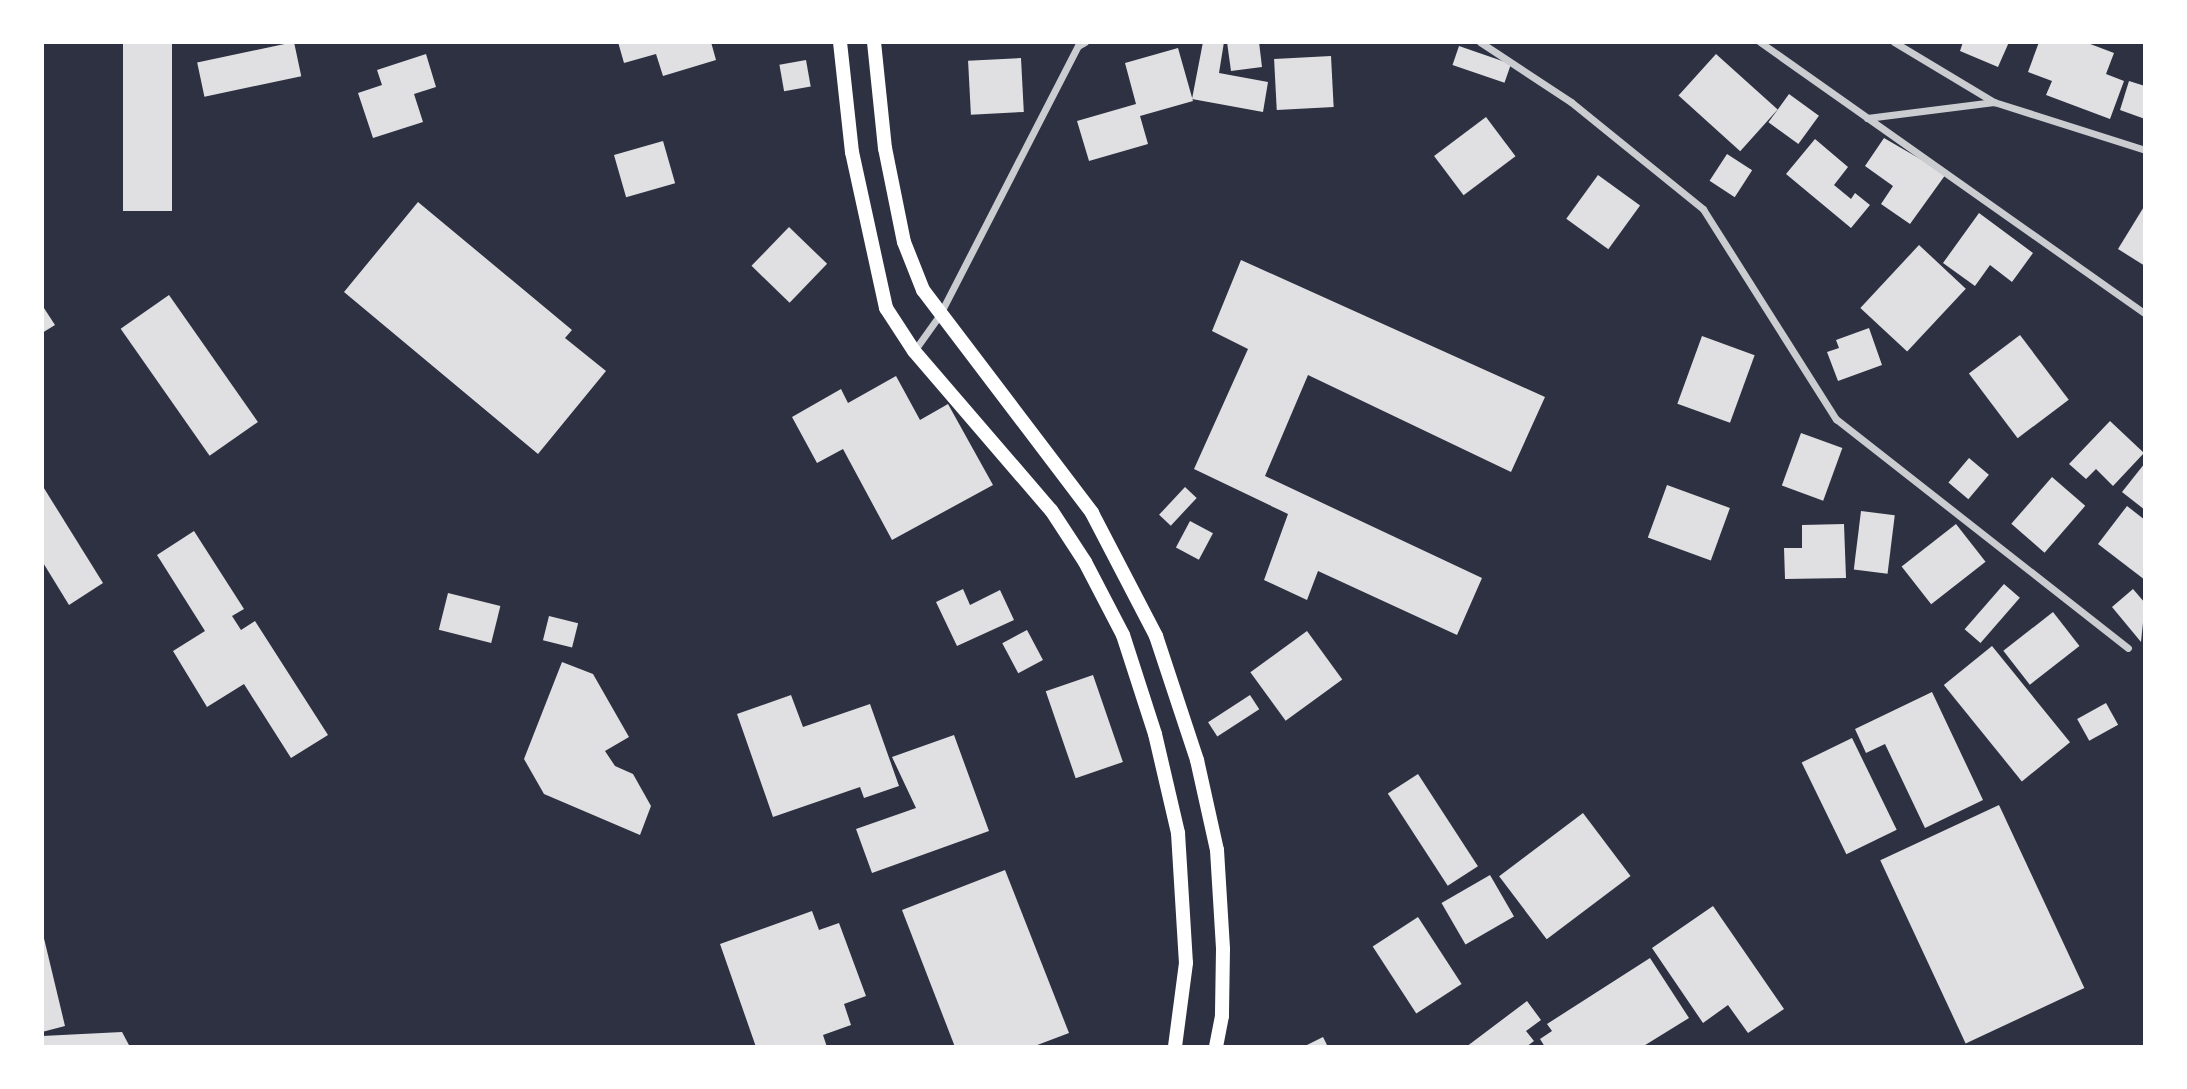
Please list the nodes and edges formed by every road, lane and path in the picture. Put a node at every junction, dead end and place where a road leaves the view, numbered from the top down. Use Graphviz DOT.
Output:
graph roads {
  1 [pos="840,42"];
  2 [pos="874,42"];
  3 [pos="1084,42"];
  4 [pos="1479,42"];
  5 [pos="1760,42"];
  6 [pos="1894,42"];
  7 [pos="1994,102"];
  8 [pos="1866,118"];
  9 [pos="2145,150"];
  10 [pos="2145,314"];
  11 [pos="939,316"];
  12 [pos="914,351"];
  13 [pos="2128,648"];
  14 [pos="1175,1047"];
  15 [pos="1216,1047"];
  1 -- 12 [label="main road"];
  2 -- 11 [label="main road"];
  3 -- 11 [label="street"];
  4 -- 13 [label="street"];
  5 -- 8 [label="street"];
  6 -- 7 [label="street"];
  7 -- 8 [label="street"];
  7 -- 9 [label="street"];
  8 -- 10 [label="street"];
  11 -- 12 [label="street"];
  11 -- 15 [label="main road"];
  12 -- 14 [label="main road"];
}
